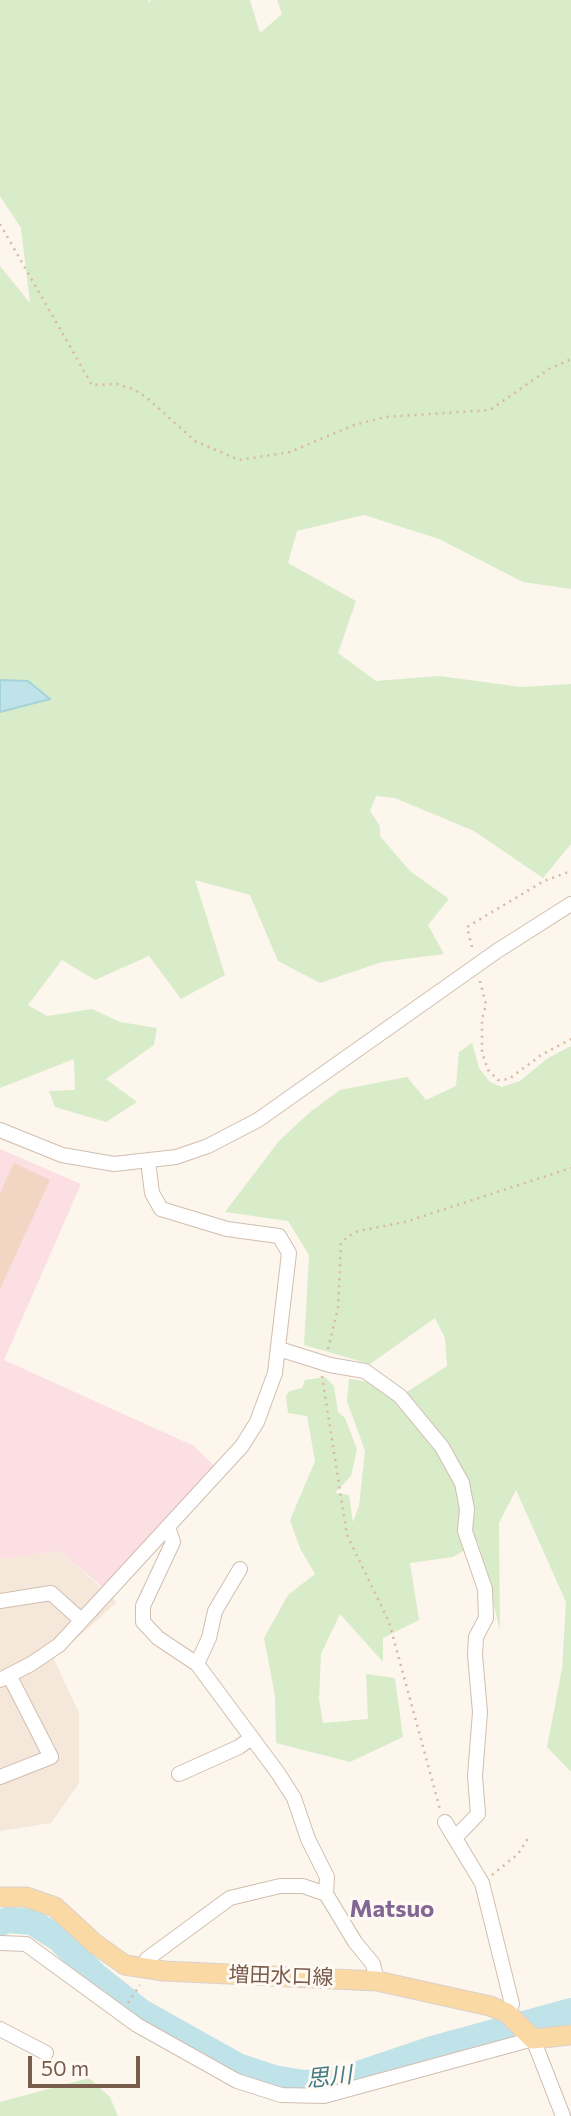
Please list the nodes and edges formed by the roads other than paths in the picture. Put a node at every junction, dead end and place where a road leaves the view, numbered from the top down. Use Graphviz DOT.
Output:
graph roads {
  1 [pos="571,904"];
  2 [pos="0,1130"];
  3 [pos="148,1161"];
  4 [pos="279,1349"];
  5 [pos="168,1527"];
  6 [pos="240,1569"];
  7 [pos="0,1601"];
  8 [pos="81,1620"];
  9 [pos="197,1664"];
  10 [pos="5,1678"];
  11 [pos="251,1738"];
  12 [pos="178,1774"];
  13 [pos="0,1777"];
  14 [pos="445,1822"];
  15 [pos="455,1838"];
  16 [pos="326,1894"];
  17 [pos="0,1897"];
  18 [pos="0,1943"];
  19 [pos="142,1978"];
  20 [pos="377,1981"];
  21 [pos="507,2013"];
  22 [pos="0,2029"];
  23 [pos="571,2035"];
  24 [pos="529,2036"];
  25 [pos="46,2053"];
  26 [pos="563,2116"];
  1 -- 3 [label="street"];
  2 -- 3 [label="street"];
  3 -- 4 [label="street"];
  4 -- 5 [label="street"];
  4 -- 15 [label="street"];
  5 -- 8 [label="street"];
  5 -- 9 [label="street"];
  6 -- 9 [label="street"];
  7 -- 8 [label="street"];
  8 -- 10 [label="street"];
  9 -- 11 [label="street"];
  10 -- 13 [label="street"];
  11 -- 12 [label="street"];
  11 -- 16 [label="street"];
  14 -- 15 [label="street"];
  15 -- 21 [label="street"];
  16 -- 19 [label="street"];
  16 -- 20 [label="street"];
  17 -- 19 [label="main road, 増田水口線"];
  18 -- 24 [label="street"];
  19 -- 20 [label="main road, 増田水口線"];
  20 -- 21 [label="main road, 増田水口線"];
  21 -- 24 [label="main road"];
  22 -- 25 [label="street"];
  23 -- 24 [label="main road"];
  24 -- 26 [label="street"];
}
